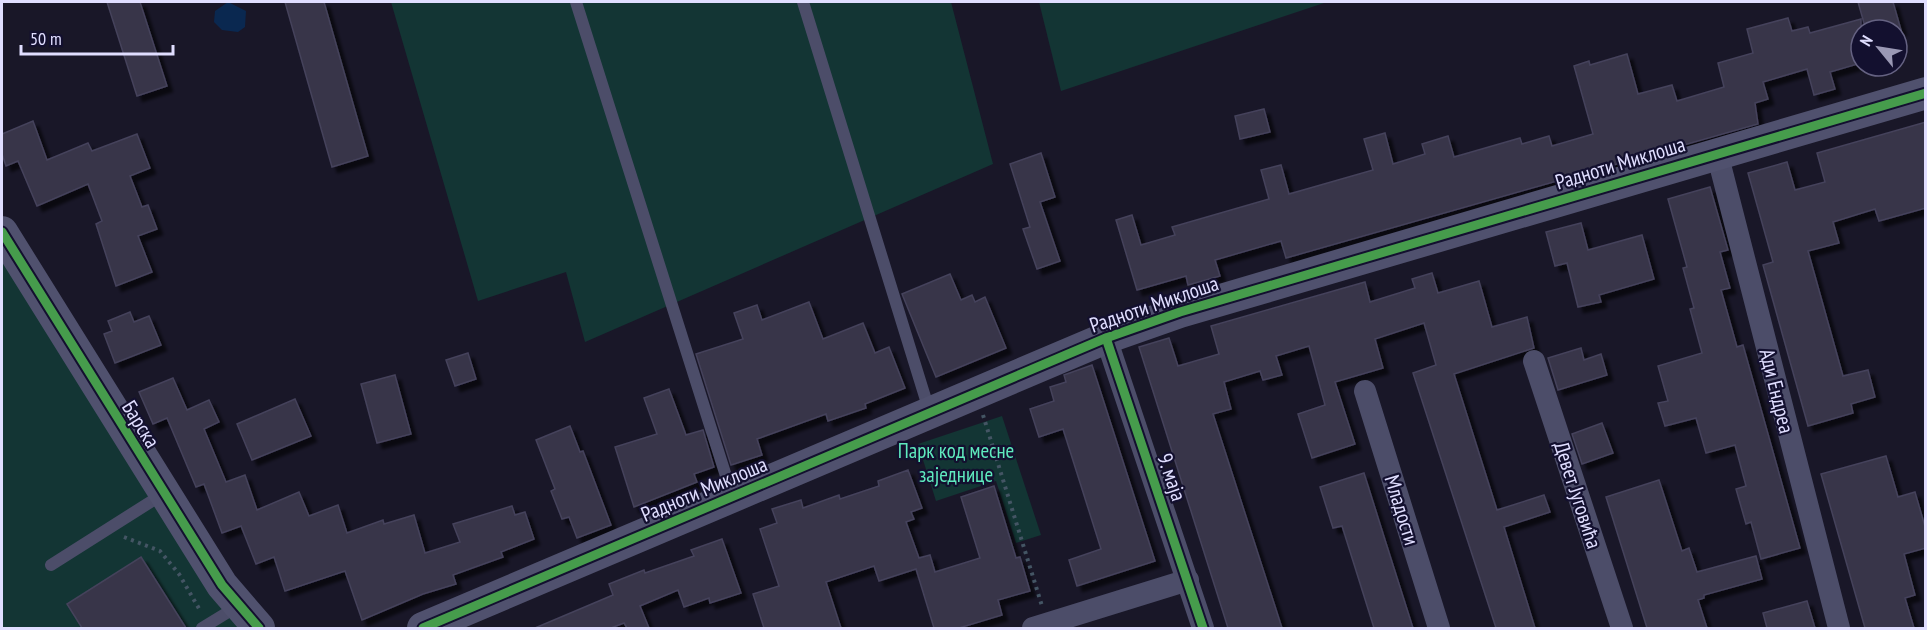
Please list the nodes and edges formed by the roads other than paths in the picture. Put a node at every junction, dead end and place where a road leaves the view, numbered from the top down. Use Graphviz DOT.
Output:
graph roads {
  1 [pos="576,2"];
  2 [pos="803,2"];
  3 [pos="1926,93"];
  4 [pos="1717,153"];
  5 [pos="2,232"];
  6 [pos="1106,338"];
  7 [pos="1534,361"];
  8 [pos="1365,391"];
  9 [pos="930,413"];
  10 [pos="163,494"];
  11 [pos="732,497"];
  12 [pos="51,565"];
  13 [pos="1188,580"];
  14 [pos="249,617"];
  15 [pos="205,626"];
  16 [pos="1040,626"];
  17 [pos="423,628"];
  18 [pos="1203,628"];
  19 [pos="1439,628"];
  20 [pos="1622,628"];
  21 [pos="1839,628"];
  1 -- 11 [label="lane"];
  2 -- 9 [label="lane"];
  3 -- 4 [label="street, Радноти Миклоша"];
  4 -- 6 [label="street, Радноти Миклоша"];
  4 -- 21 [label="street, Ади Ендреа"];
  5 -- 10 [label="street, Барска"];
  6 -- 9 [label="street, Радноти Миклоша"];
  6 -- 13 [label="street, 9. маја"];
  7 -- 20 [label="street, Девет Југовића"];
  8 -- 19 [label="street, Младости"];
  9 -- 11 [label="street, Радноти Миклоша"];
  10 -- 12 [label="lane"];
  10 -- 14 [label="street, Барска"];
  11 -- 17 [label="street, Радноти Миклоша"];
  13 -- 16 [label="street"];
  13 -- 18 [label="street, 9. маја"];
  14 -- 15 [label="lane"];
}
